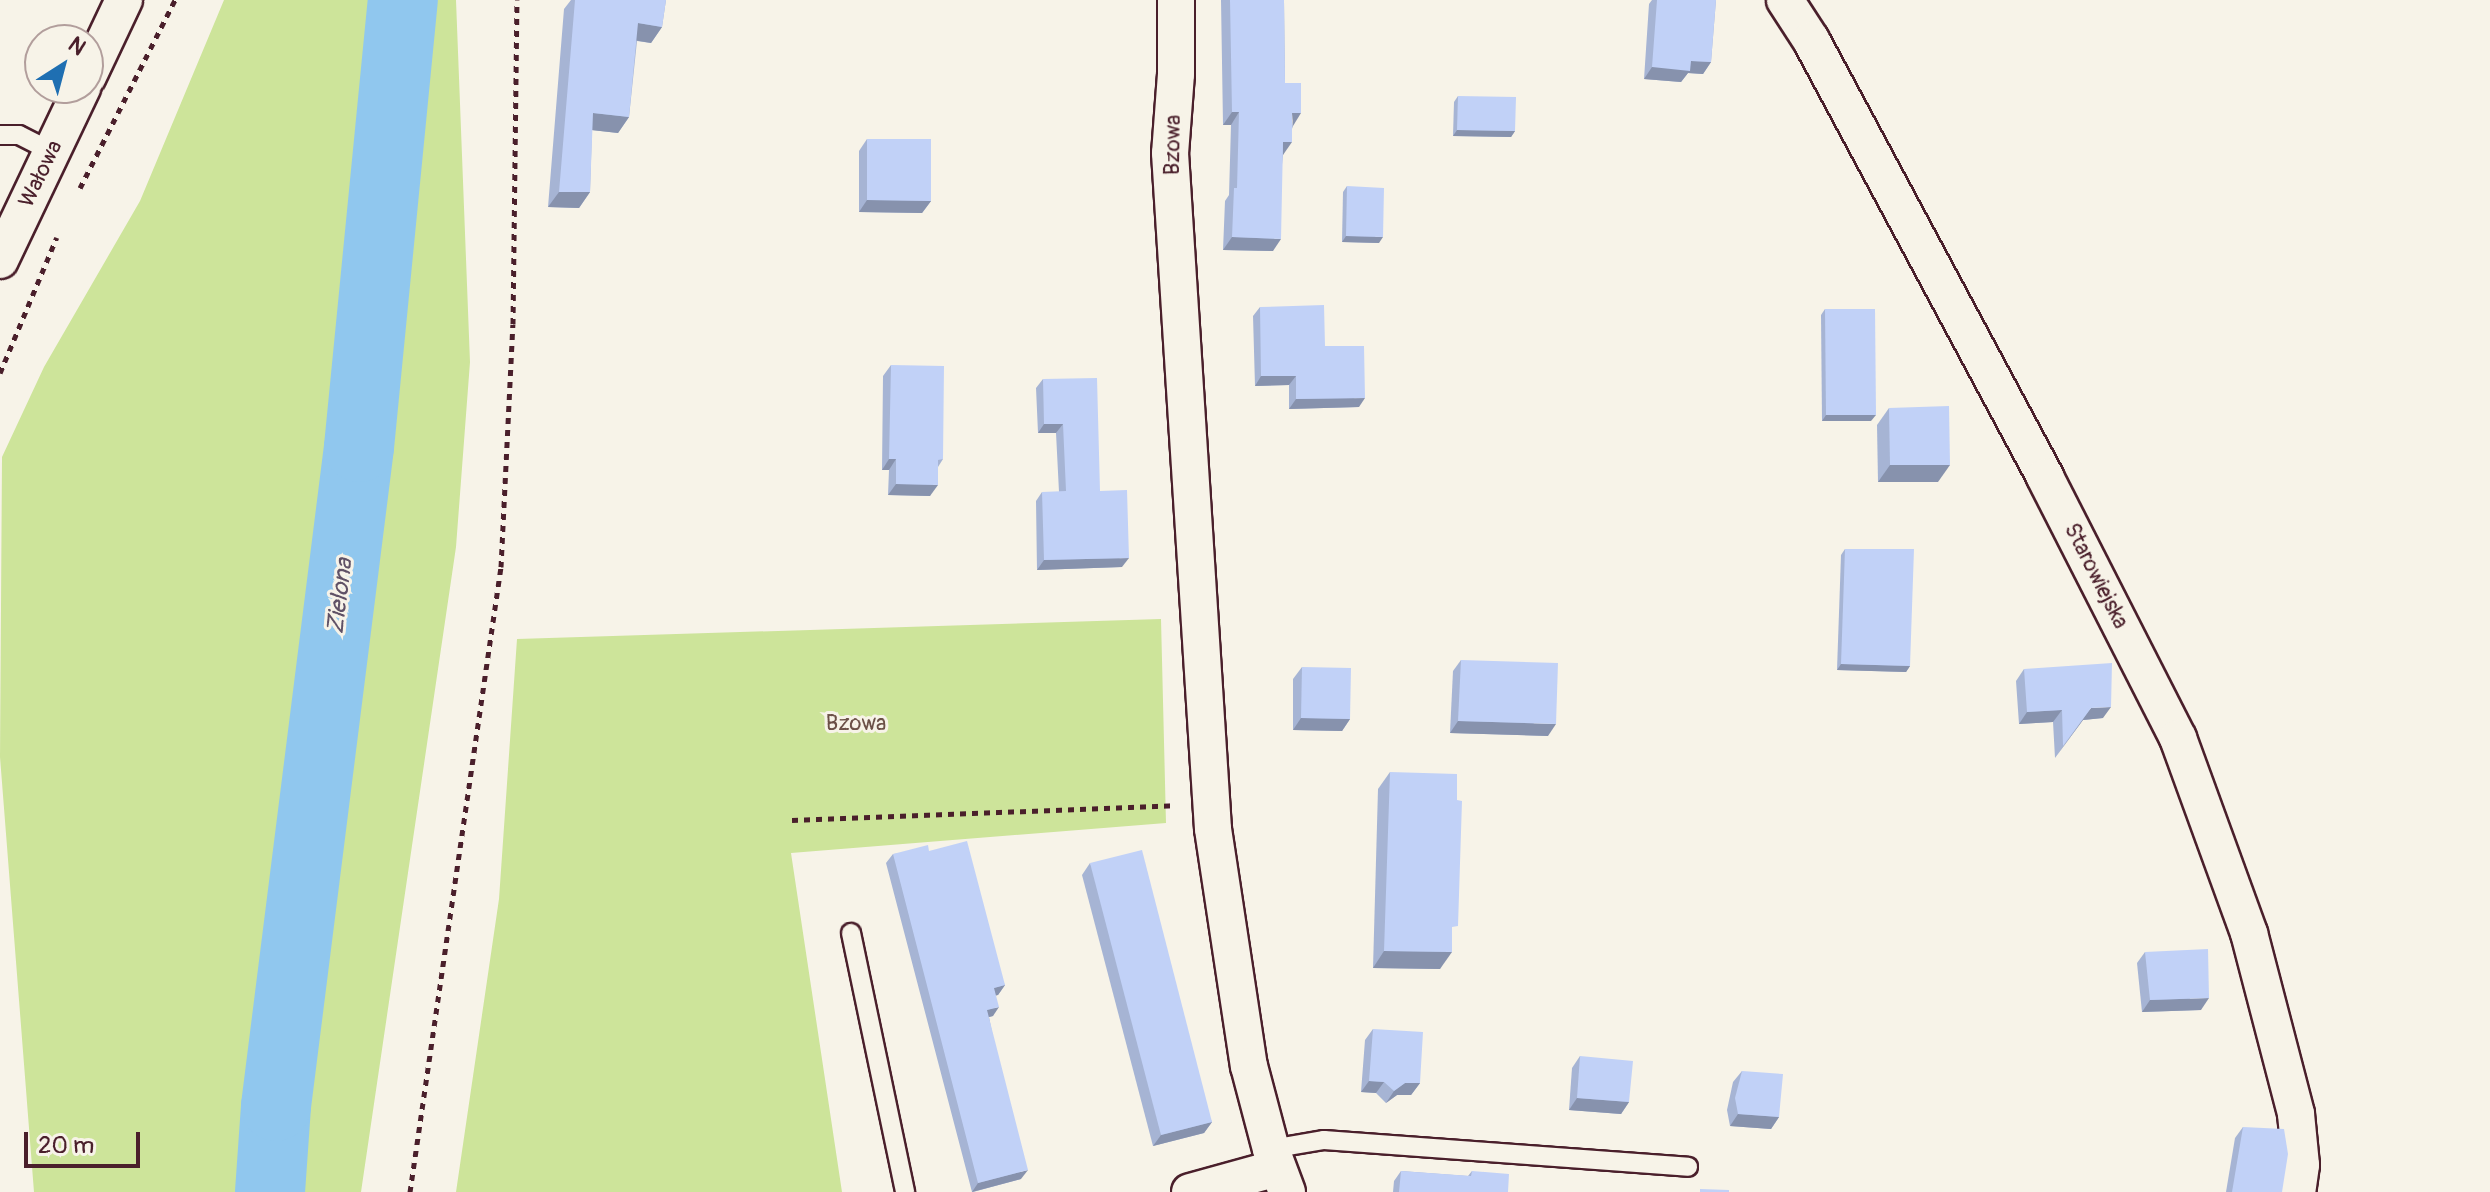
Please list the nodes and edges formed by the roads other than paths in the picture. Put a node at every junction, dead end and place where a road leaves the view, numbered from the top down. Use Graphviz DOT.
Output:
graph roads {
  1 [pos="124,0"];
  2 [pos="1176,0"];
  3 [pos="1785,0"];
  4 [pos="104,42"];
  5 [pos="74,104"];
  6 [pos="0,135"];
  7 [pos="51,151"];
  8 [pos="0,260"];
  9 [pos="851,933"];
  10 [pos="1688,1167"];
  11 [pos="1278,1170"];
  12 [pos="905,1192"];
  13 [pos="1190,1192"];
  14 [pos="2297,1192"];
  1 -- 4 [label="street"];
  2 -- 11 [label="street, Bzowa"];
  3 -- 14 [label="street, Starowiejska"];
  5 -- 7 [label="street, Wałowa"];
  6 -- 7 [label="lane"];
  7 -- 8 [label="street, Wałowa"];
  9 -- 12 [label="lane"];
  10 -- 11 [label="lane"];
  11 -- 13 [label="street"];
}
